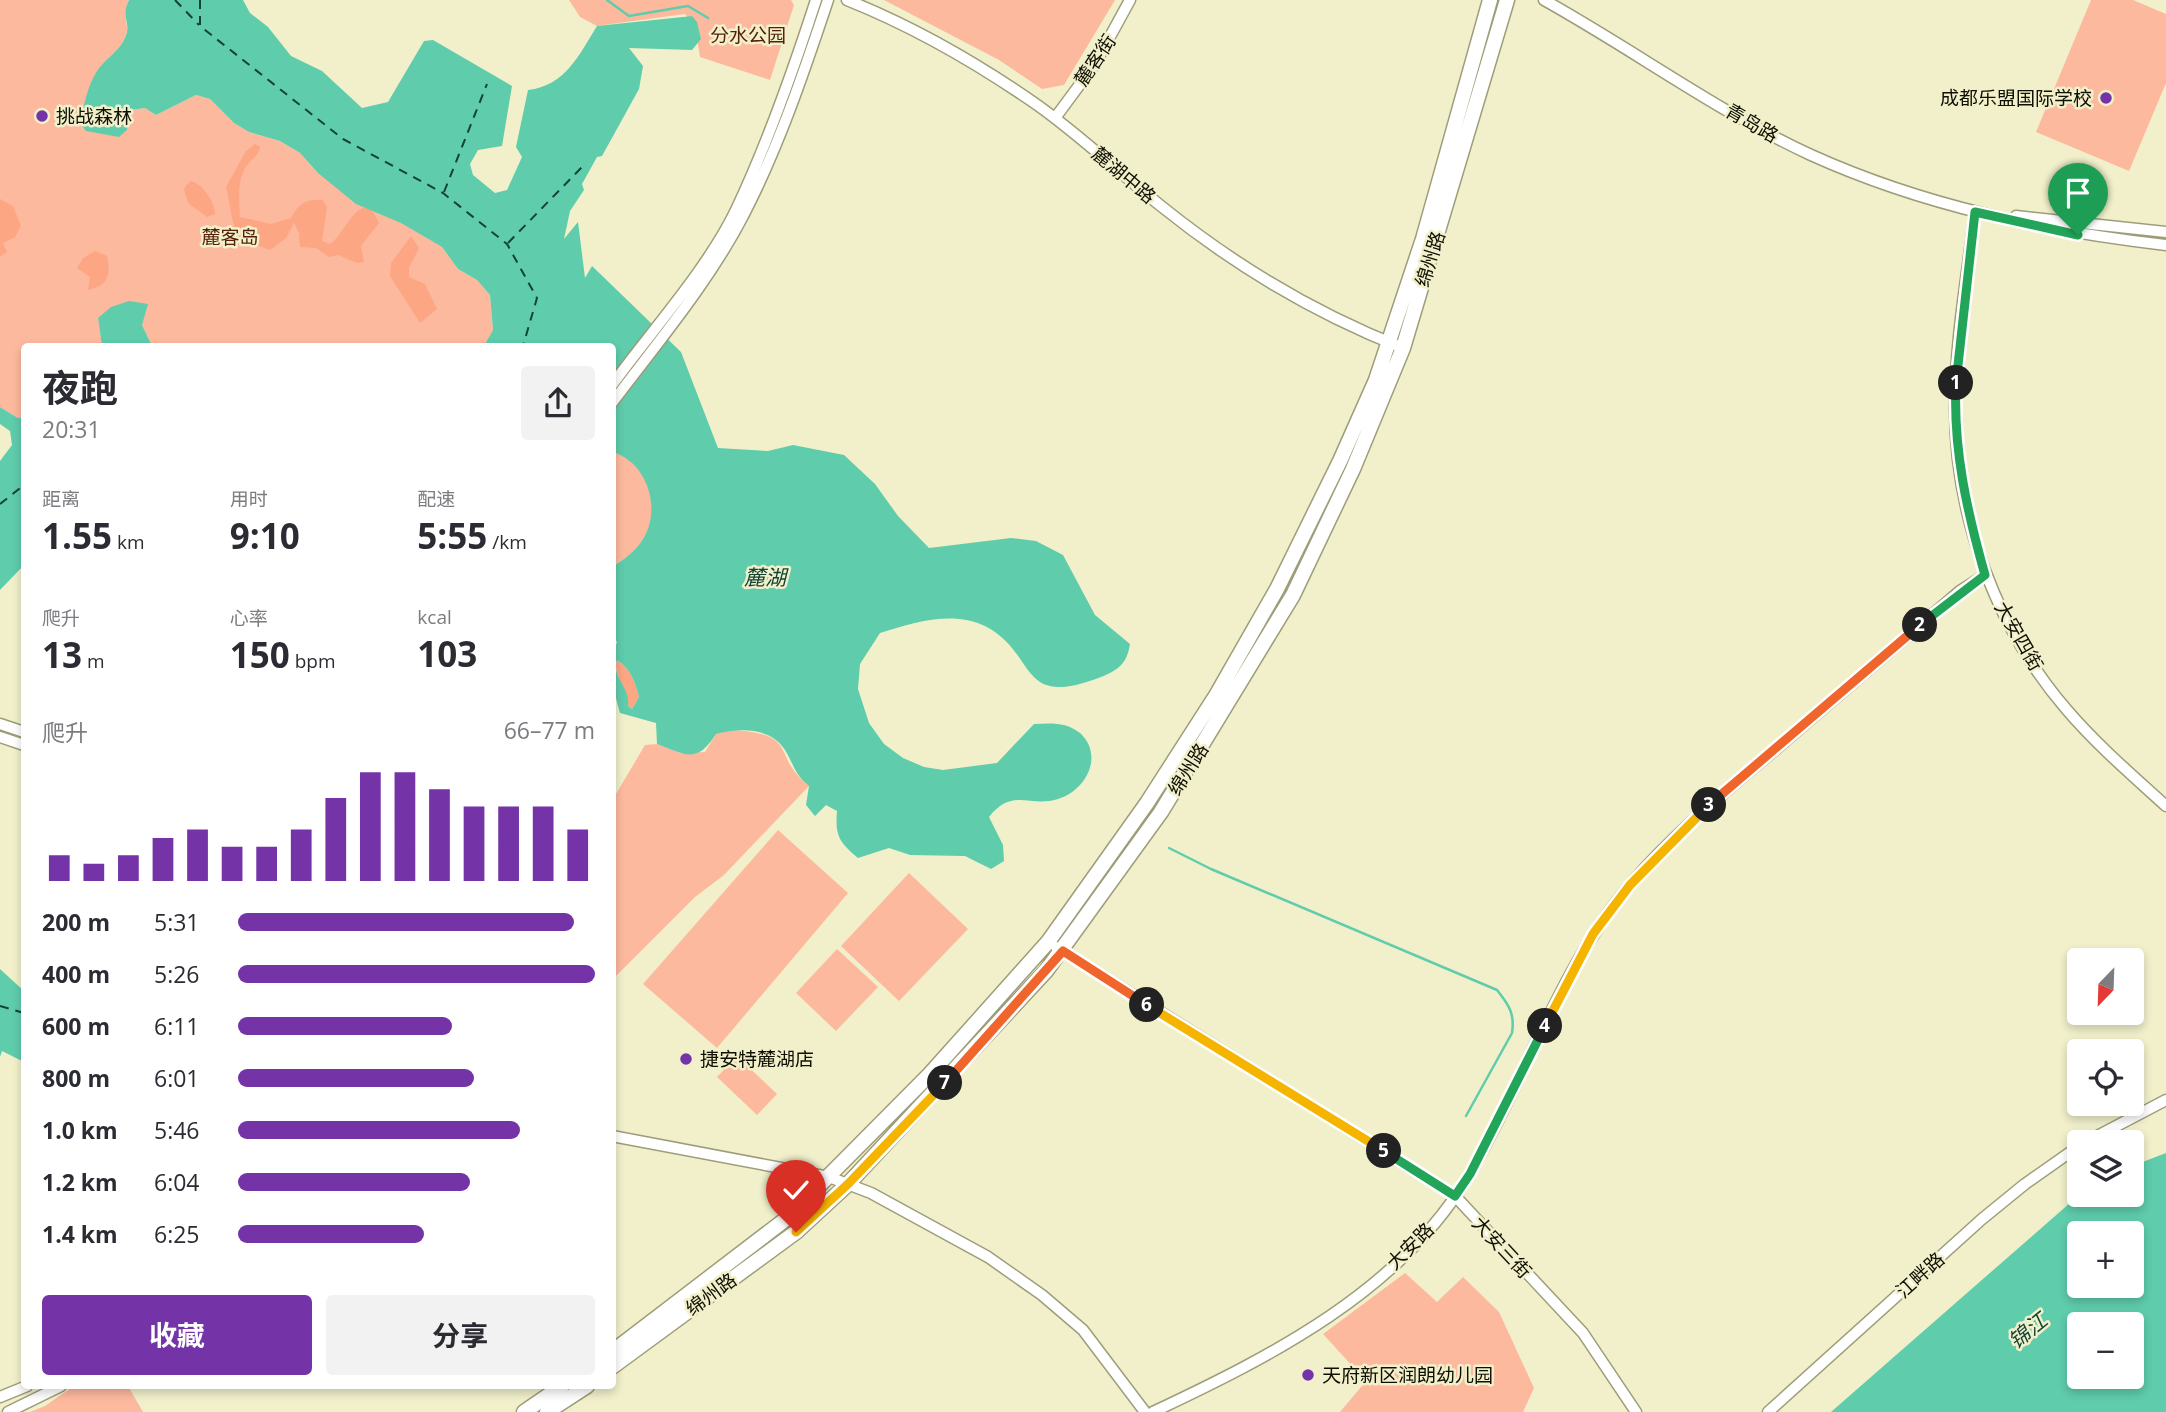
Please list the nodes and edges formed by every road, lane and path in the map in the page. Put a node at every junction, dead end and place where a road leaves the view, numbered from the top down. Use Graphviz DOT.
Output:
graph roads {
  1 [pos="816,0"];
  2 [pos="828,0"];
  3 [pos="847,0"];
  4 [pos="1130,0"];
  5 [pos="1490,0"];
  6 [pos="1507,0"];
  7 [pos="1544,0"];
  8 [pos="1055,118"];
  9 [pos="1975,212"];
  10 [pos="2166,232"];
  11 [pos="2166,245"];
  12 [pos="1396,345"];
  13 [pos="616,380"];
  14 [pos="616,398"];
  15 [pos="1985,575"];
  16 [pos="0,724"];
  17 [pos="21,731"];
  18 [pos="0,737"];
  19 [pos="21,744"];
  20 [pos="2166,806"];
  21 [pos="1048,942"];
  22 [pos="1063,951"];
  23 [pos="2166,1100"];
  24 [pos="2109,1130"];
  25 [pos="616,1137"];
  26 [pos="2067,1154"];
  27 [pos="829,1177"];
  28 [pos="848,1184"];
  29 [pos="1455,1196"];
  30 [pos="616,1349"];
  31 [pos="616,1364"];
  32 [pos="21,1388"];
  33 [pos="55,1389"];
  34 [pos="558,1389"];
  35 [pos="580,1389"];
  36 [pos="0,1397"];
  37 [pos="8,1412"];
  38 [pos="524,1412"];
  39 [pos="547,1412"];
  40 [pos="1145,1412"];
  41 [pos="1153,1412"];
  42 [pos="1636,1412"];
  43 [pos="1768,1412"];
  1 -- 13 [label="street"];
  2 -- 14 [label="street"];
  3 -- 8 [label="street, 麓湖中路"];
  4 -- 8 [label="street, 麓客街"];
  5 -- 12 [label="main road, 绵州路"];
  6 -- 12 [label="main road, 绵州路"];
  7 -- 9 [label="street, 青岛路"];
  8 -- 12 [label="street, 麓湖中路"];
  9 -- 10 [label="street, 青岛路"];
  9 -- 11 [label="street, 青岛路"];
  9 -- 15 [label="street, 大安四街"];
  12 -- 21 [label="main road, 绵州路"];
  12 -- 22 [label="main road, 绵州路"];
  15 -- 20 [label="street, 大安四街"];
  15 -- 29 [label="street, 大安路"];
  16 -- 17 [label="street"];
  18 -- 19 [label="street"];
  21 -- 22 [label="street, 大安三街"];
  21 -- 27 [label="main road, 绵州路"];
  22 -- 28 [label="main road, 绵州路"];
  22 -- 29 [label="street, 大安三街"];
  23 -- 24 [label="street"];
  25 -- 27 [label="street"];
  26 -- 43 [label="street, 江畔路"];
  27 -- 28 [label="street"];
  27 -- 30 [label="main road, 绵州路"];
  28 -- 31 [label="main road, 绵州路"];
  28 -- 40 [label="street"];
  29 -- 41 [label="street, 大安路"];
  29 -- 42 [label="street, 大安三街"];
  32 -- 36 [label="street"];
  33 -- 37 [label="street"];
  34 -- 38 [label="main road"];
  35 -- 39 [label="main road"];
}
